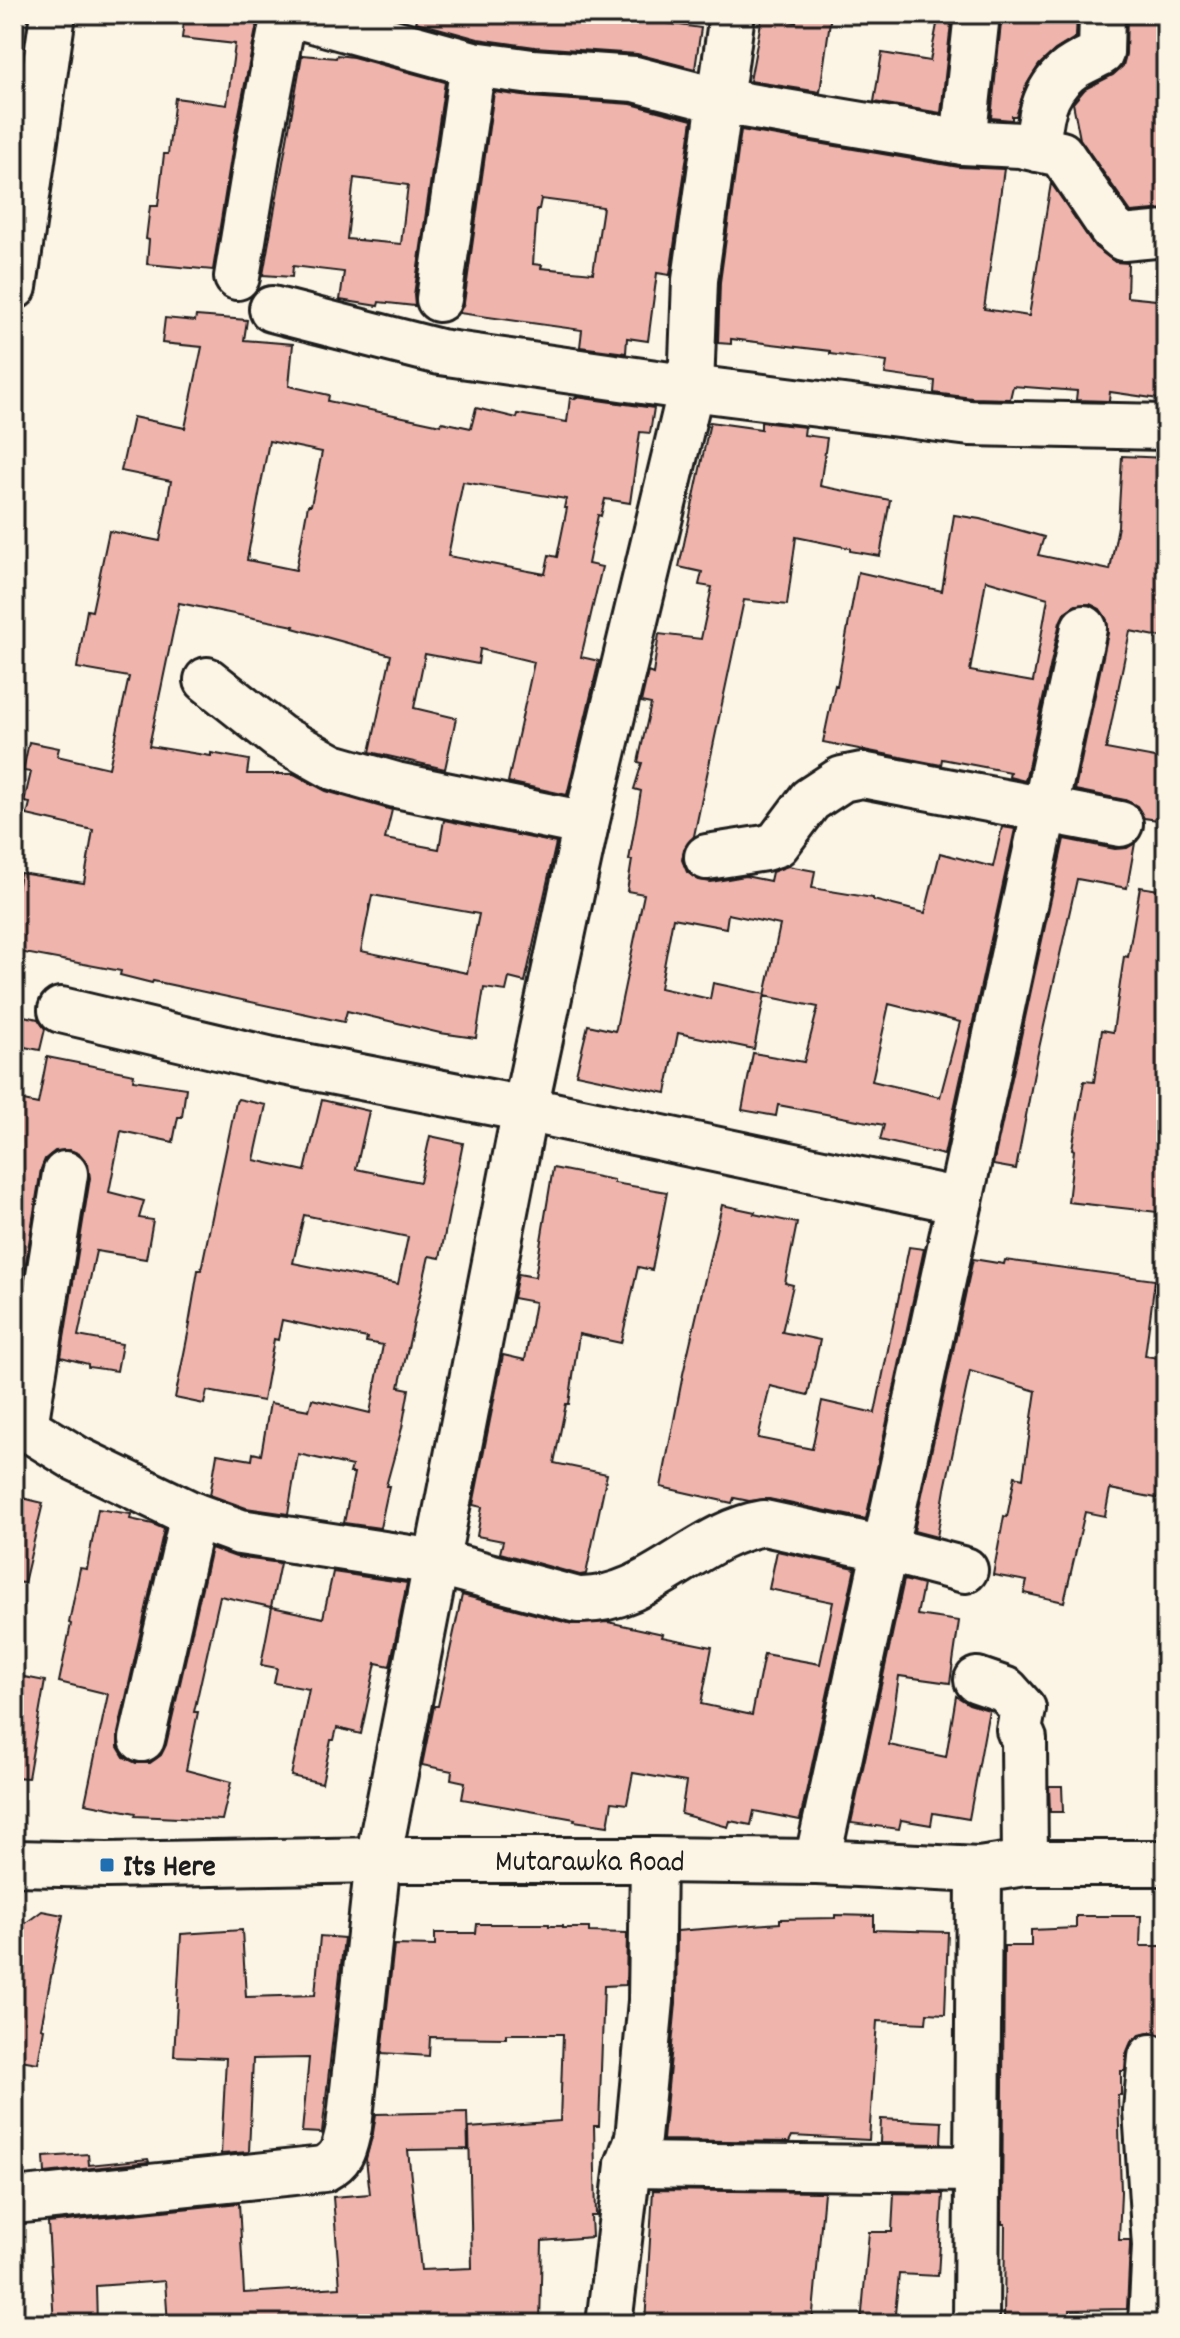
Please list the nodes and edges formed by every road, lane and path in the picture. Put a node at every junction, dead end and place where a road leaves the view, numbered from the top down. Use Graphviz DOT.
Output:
graph roads {
  1 [pos="53,14"];
  2 [pos="284,14"];
  3 [pos="291,14"];
  4 [pos="732,14"];
  5 [pos="977,14"];
  6 [pos="1102,14"];
  7 [pos="473,64"];
  8 [pos="720,101"];
  9 [pos="963,142"];
  10 [pos="1038,149"];
  11 [pos="1166,234"];
  12 [pos="237,277"];
  13 [pos="14,287"];
  14 [pos="439,299"];
  15 [pos="272,309"];
  16 [pos="691,388"];
  17 [pos="1166,427"];
  18 [pos="1084,628"];
  19 [pos="207,680"];
  20 [pos="1045,809"];
  21 [pos="586,824"];
  22 [pos="1120,824"];
  23 [pos="707,857"];
  24 [pos="61,1010"];
  25 [pos="525,1109"];
  26 [pos="65,1174"];
  27 [pos="960,1201"];
  28 [pos="193,1515"];
  29 [pos="885,1549"];
  30 [pos="436,1562"];
  31 [pos="965,1570"];
  32 [pos="977,1680"];
  33 [pos="142,1739"];
  34 [pos="378,1860"];
  35 [pos="653,1860"];
  36 [pos="817,1862"];
  37 [pos="14,1863"];
  38 [pos="1025,1863"];
  39 [pos="1166,1863"];
  40 [pos="979,1870"];
  41 [pos="1151,2057"];
  42 [pos="628,2165"];
  43 [pos="976,2169"];
  44 [pos="14,2201"];
  45 [pos="609,2324"];
  46 [pos="976,2324"];
  47 [pos="1151,2324"];
  1 -- 13 [label="street"];
  2 -- 12 [label="street"];
  3 -- 7 [label="street"];
  4 -- 8 [label="street"];
  5 -- 9 [label="street"];
  6 -- 10 [label="street"];
  7 -- 8 [label="street"];
  7 -- 14 [label="street"];
  8 -- 9 [label="street"];
  8 -- 16 [label="street"];
  9 -- 10 [label="street"];
  10 -- 11 [label="street"];
  15 -- 16 [label="street"];
  16 -- 17 [label="street"];
  16 -- 21 [label="street"];
  18 -- 20 [label="street"];
  19 -- 21 [label="street"];
  20 -- 22 [label="street"];
  20 -- 23 [label="street"];
  20 -- 27 [label="street"];
  21 -- 25 [label="street"];
  24 -- 25 [label="street"];
  25 -- 27 [label="street"];
  25 -- 30 [label="street"];
  26 -- 28 [label="street"];
  27 -- 29 [label="street"];
  28 -- 30 [label="street"];
  28 -- 33 [label="street"];
  29 -- 30 [label="street"];
  29 -- 31 [label="street"];
  29 -- 36 [label="street"];
  30 -- 34 [label="street"];
  32 -- 38 [label="street"];
  34 -- 35 [label="street, Mutarawka Road"];
  34 -- 37 [label="street, Mutarawka Road"];
  34 -- 44 [label="street"];
  35 -- 36 [label="street, Mutarawka Road"];
  35 -- 42 [label="street"];
  36 -- 40 [label="street, Mutarawka Road"];
  38 -- 39 [label="street, Mutarawka Road"];
  38 -- 40 [label="street, Mutarawka Road"];
  40 -- 43 [label="street"];
  41 -- 47 [label="street"];
  42 -- 43 [label="street"];
  42 -- 45 [label="street"];
  43 -- 46 [label="street"];
}
